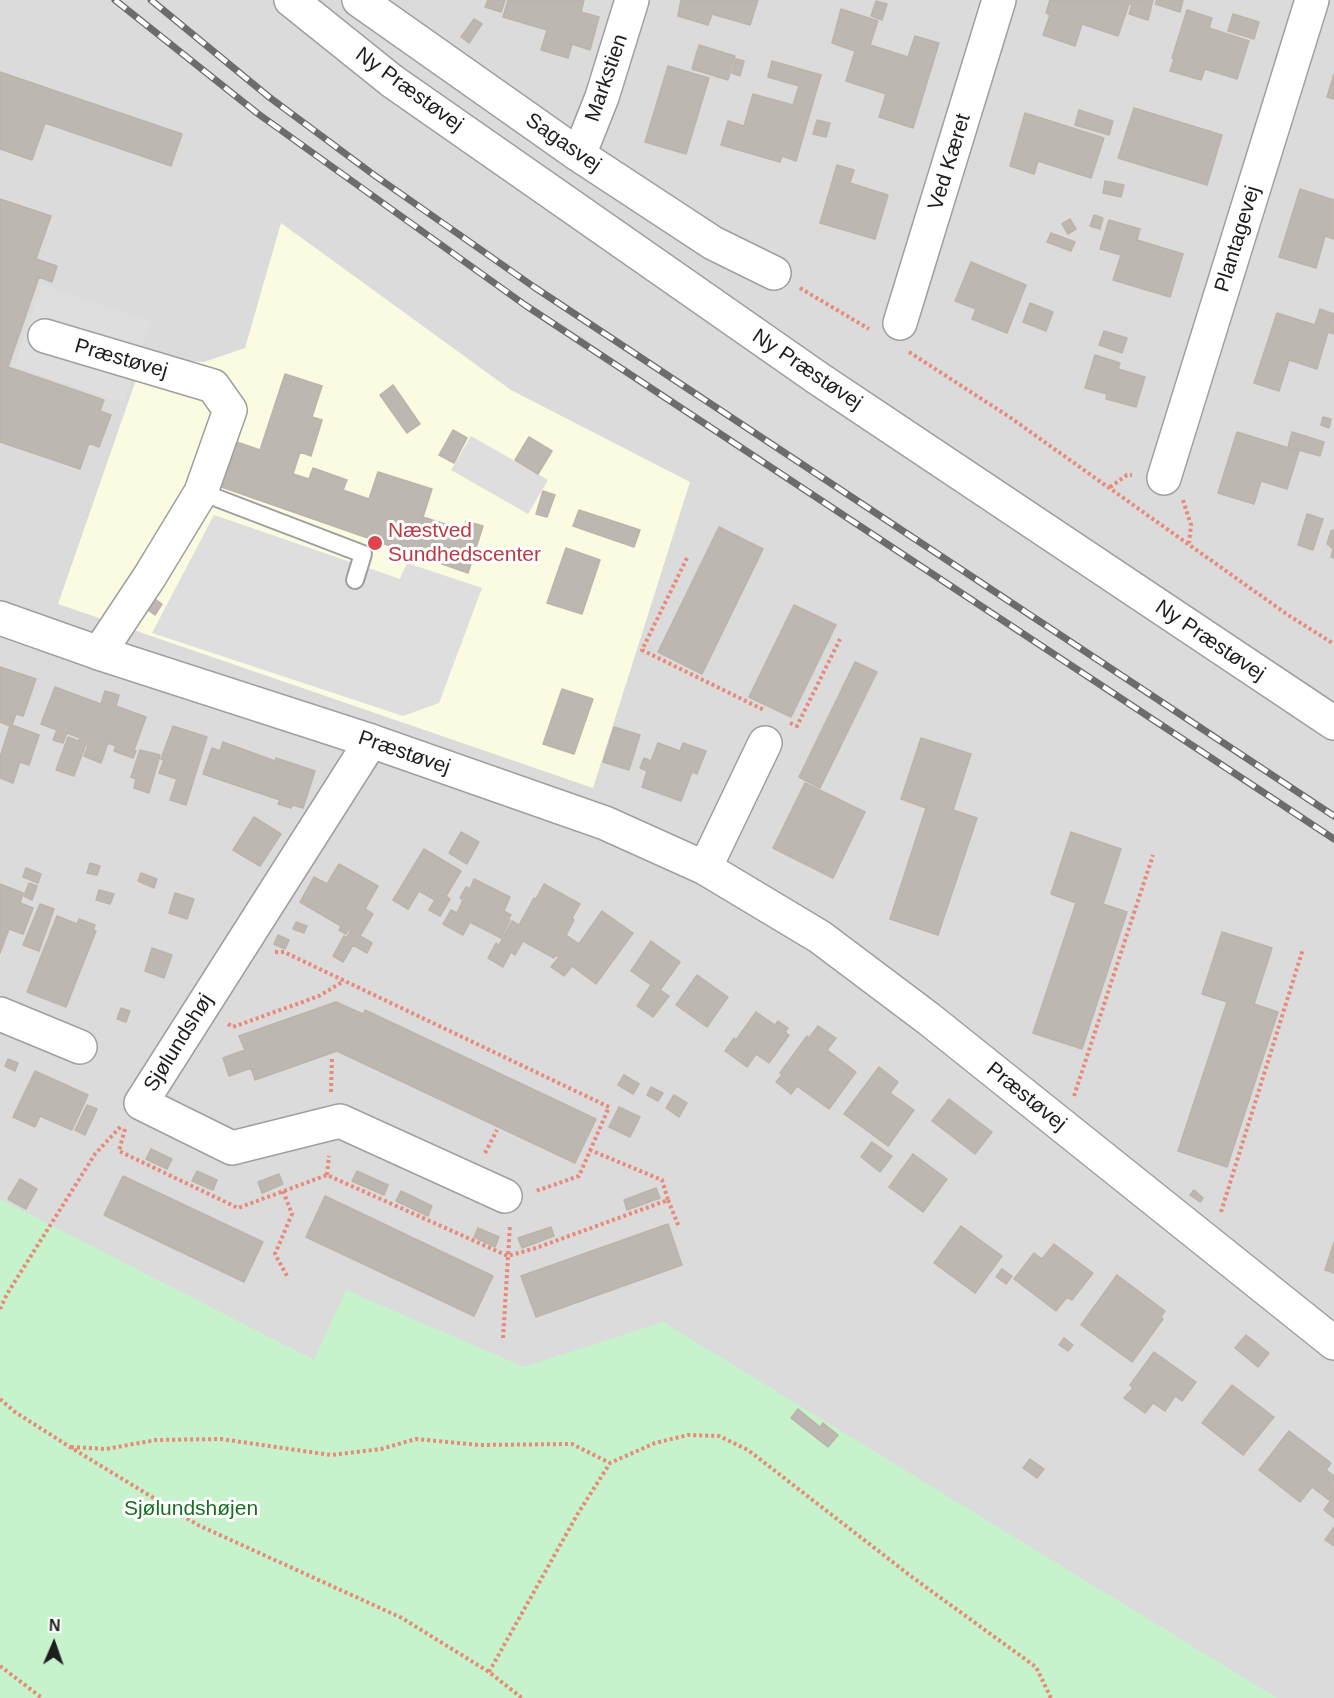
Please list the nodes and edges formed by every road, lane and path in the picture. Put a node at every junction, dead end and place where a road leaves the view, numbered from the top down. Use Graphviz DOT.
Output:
graph roads {
  1 [pos="291,0"];
  2 [pos="359,0"];
  3 [pos="632,0"];
  4 [pos="999,0"];
  5 [pos="1312,0"];
  6 [pos="579,155"];
  7 [pos="774,273"];
  8 [pos="891,334"];
  9 [pos="45,336"];
  10 [pos="1164,478"];
  11 [pos="201,492"];
  12 [pos="1189,543"];
  13 [pos="687,558"];
  14 [pos="355,580"];
  15 [pos="0,618"];
  16 [pos="840,639"];
  17 [pos="1334,644"];
  18 [pos="99,653"];
  19 [pos="1334,723"];
  20 [pos="773,725"];
  21 [pos="370,741"];
  22 [pos="1153,855"];
  23 [pos="705,868"];
  24 [pos="244,941"];
  25 [pos="1303,950"];
  26 [pos="344,981"];
  27 [pos="202,1008"];
  28 [pos="0,1014"];
  29 [pos="80,1047"];
  30 [pos="1064,1127"];
  31 [pos="590,1150"];
  32 [pos="283,1191"];
  33 [pos="505,1196"];
  34 [pos="668,1200"];
  35 [pos="680,1227"];
  36 [pos="1211,1245"];
  37 [pos="508,1256"];
  38 [pos="287,1276"];
  39 [pos="0,1309"];
  40 [pos="502,1338"];
  41 [pos="1334,1343"];
  42 [pos="0,1399"];
  43 [pos="70,1447"];
  44 [pos="610,1462"];
  45 [pos="0,1666"];
  46 [pos="489,1672"];
  47 [pos="42,1698"];
  48 [pos="522,1698"];
  49 [pos="1051,1698"];
  1 -- 19 [label="street, Ny Præstøvej"];
  2 -- 6 [label="street, Sagasvej"];
  3 -- 6 [label="street, Markstien"];
  4 -- 8 [label="street, Ved Kæret"];
  5 -- 10 [label="street, Plantagevej"];
  6 -- 7 [label="street, Sagasvej"];
  7 -- 8 [label="path"];
  8 -- 12 [label="path"];
  9 -- 11 [label="street, Præstøvej"];
  10 -- 12 [label="path"];
  11 -- 14 [label="lane"];
  11 -- 18 [label="street, Præstøvej"];
  12 -- 17 [label="path"];
  13 -- 20 [label="path"];
  15 -- 18 [label="street, Præstøvej"];
  16 -- 20 [label="path"];
  18 -- 21 [label="street, Præstøvej"];
  20 -- 23 [label="street"];
  21 -- 23 [label="street, Præstøvej"];
  21 -- 24 [label="street, Sjølundshøj"];
  22 -- 30 [label="path"];
  23 -- 30 [label="street, Præstøvej"];
  24 -- 26 [label="path"];
  24 -- 27 [label="street, Sjølundshøj"];
  25 -- 36 [label="path"];
  26 -- 27 [label="path"];
  26 -- 31 [label="path"];
  27 -- 33 [label="street, Sjølundshøj"];
  28 -- 29 [label="street"];
  30 -- 36 [label="street, Præstøvej"];
  31 -- 33 [label="path"];
  31 -- 34 [label="path"];
  32 -- 37 [label="path"];
  32 -- 38 [label="path"];
  32 -- 39 [label="path"];
  33 -- 37 [label="path"];
  34 -- 35 [label="path"];
  34 -- 37 [label="path"];
  36 -- 41 [label="street, Præstøvej"];
  37 -- 40 [label="path"];
  42 -- 43 [label="path"];
  43 -- 44 [label="path"];
  43 -- 46 [label="path"];
  44 -- 46 [label="path"];
  44 -- 49 [label="path"];
  45 -- 47 [label="path"];
  46 -- 48 [label="path"];
}
